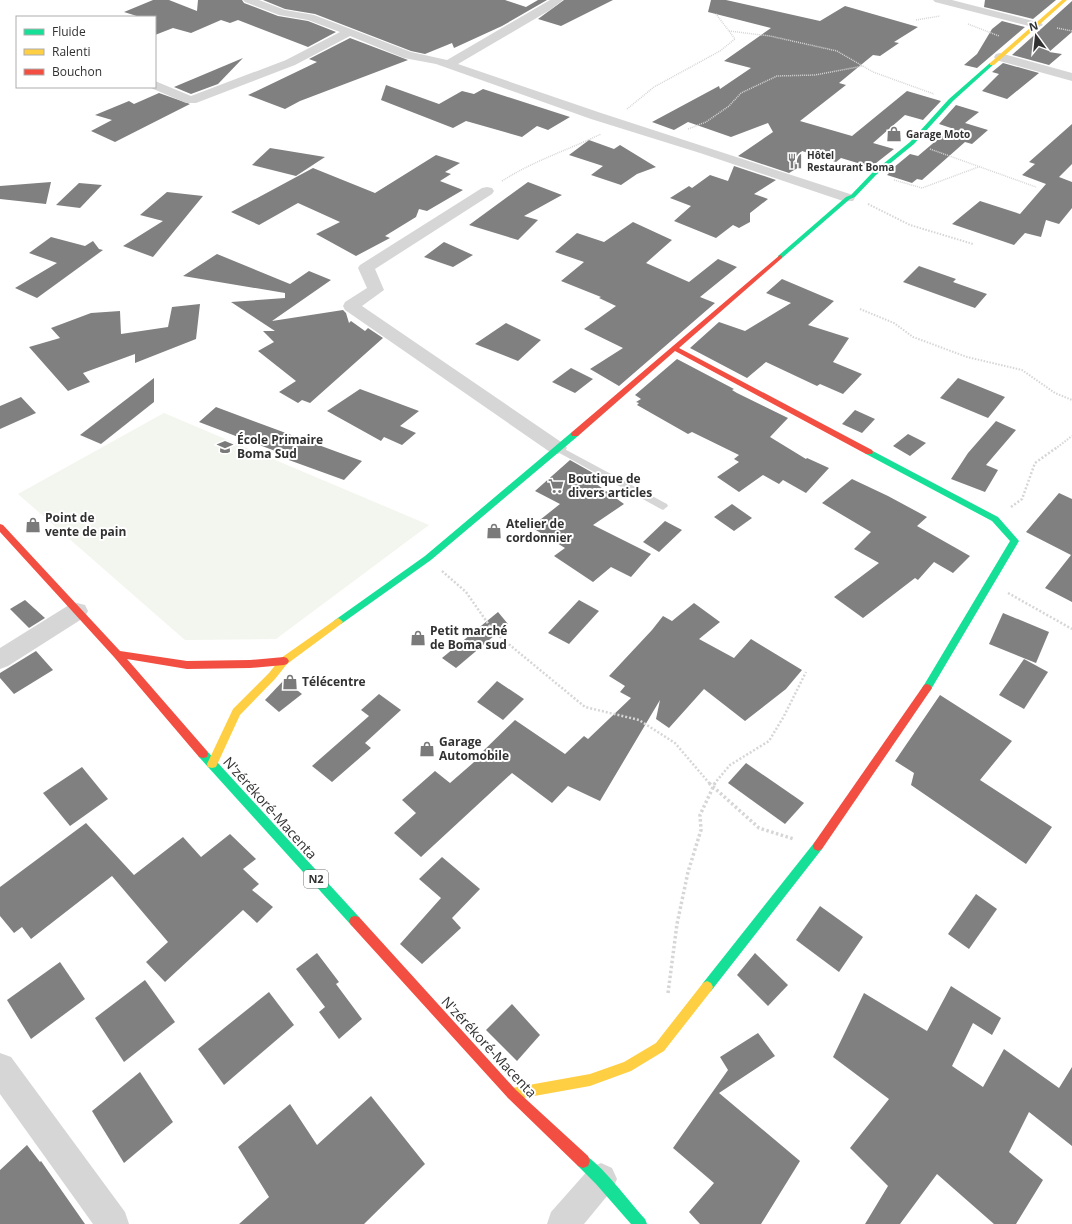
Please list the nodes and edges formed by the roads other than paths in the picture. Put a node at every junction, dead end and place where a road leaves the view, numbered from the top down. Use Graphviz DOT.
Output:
graph roads {
  1 [pos="249,0"];
  2 [pos="558,0"];
  3 [pos="939,0"];
  4 [pos="1065,0"];
  5 [pos="1037,25"];
  6 [pos="348,33"];
  7 [pos="1000,57"];
  8 [pos="449,64"];
  9 [pos="1072,77"];
  10 [pos="156,85"];
  11 [pos="487,191"];
  12 [pos="851,197"];
  13 [pos="676,349"];
  14 [pos="557,448"];
  15 [pos="663,506"];
  16 [pos="0,527"];
  17 [pos="77,611"];
  18 [pos="117,654"];
  19 [pos="0,660"];
  20 [pos="284,660"];
  21 [pos="212,764"];
  22 [pos="0,1068"];
  23 [pos="512,1094"];
  24 [pos="601,1179"];
  25 [pos="113,1224"];
  26 [pos="563,1224"];
  27 [pos="640,1224"];
  1 -- 6 [label="street"];
  2 -- 8 [label="street"];
  3 -- 5 [label="street"];
  4 -- 5 [label="main road"];
  5 -- 7 [label="main road"];
  6 -- 8 [label="street"];
  6 -- 10 [label="street"];
  7 -- 9 [label="street"];
  7 -- 12 [label="main road"];
  8 -- 12 [label="street"];
  11 -- 14 [label="street"];
  12 -- 13 [label="main road"];
  13 -- 14 [label="main road"];
  13 -- 23 [label="main road"];
  14 -- 15 [label="lane"];
  14 -- 20 [label="main road"];
  16 -- 17 [label="main road, N'zérékoré-Macenta / N2"];
  17 -- 18 [label="main road, N'zérékoré-Macenta / N2"];
  17 -- 19 [label="street"];
  18 -- 20 [label="main road"];
  18 -- 21 [label="main road, N'zérékoré-Macenta / N2"];
  20 -- 21 [label="main road"];
  21 -- 23 [label="main road, N'zérékoré-Macenta / N2"];
  22 -- 25 [label="street"];
  23 -- 24 [label="main road, N'zérékoré-Macenta / N2"];
  24 -- 26 [label="street"];
  24 -- 27 [label="main road, N'zérékoré-Macenta / N2"];
}
